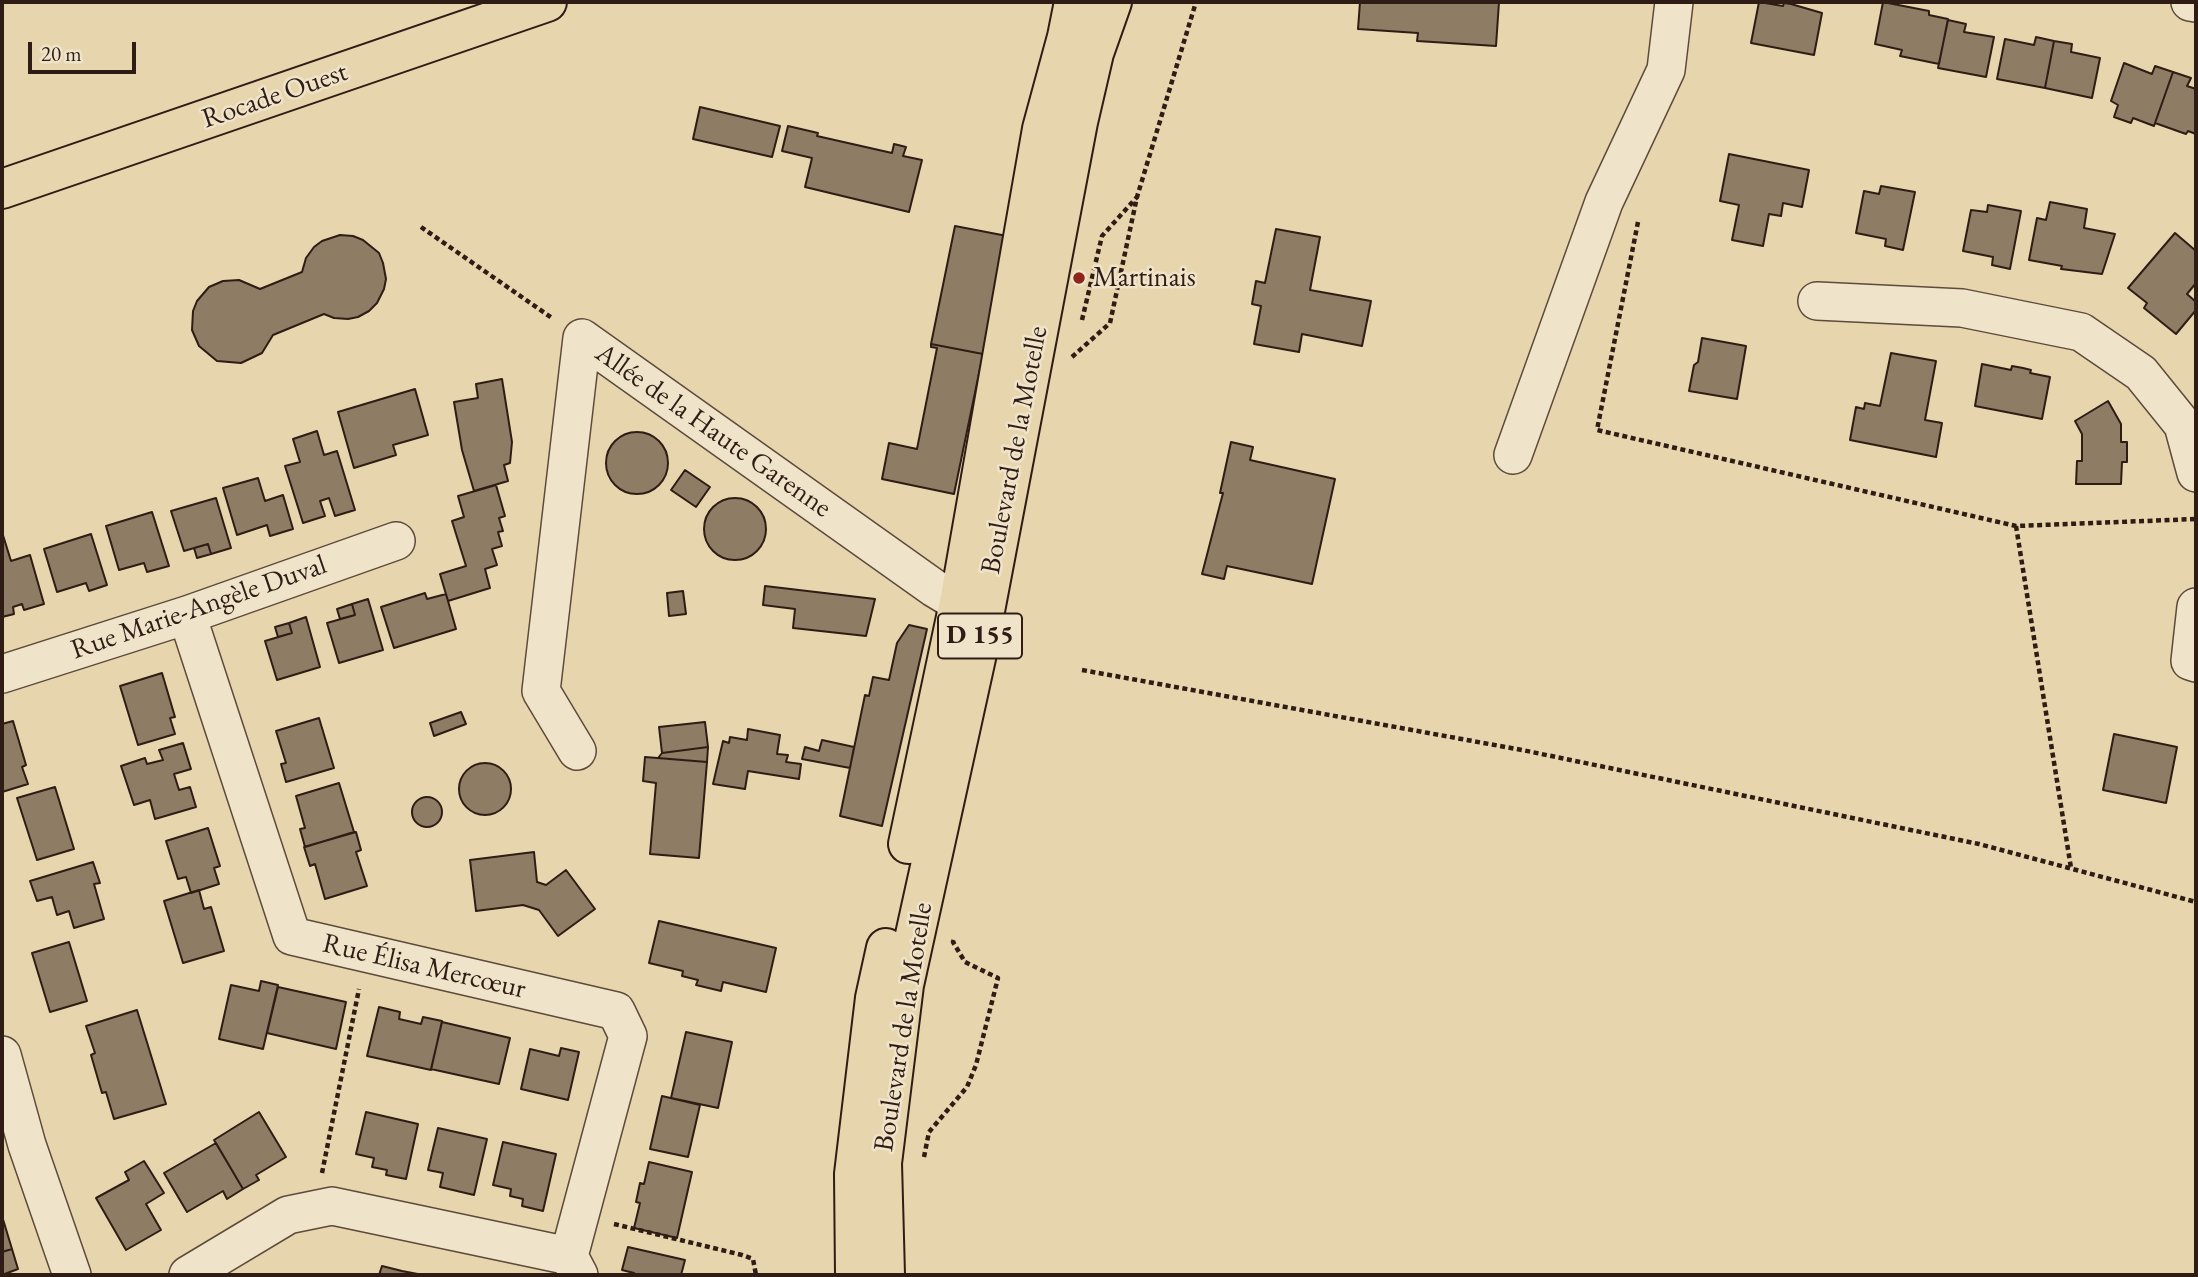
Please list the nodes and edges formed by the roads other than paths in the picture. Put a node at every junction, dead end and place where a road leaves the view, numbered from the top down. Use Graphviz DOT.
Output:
graph roads {
  1 [pos="547,2"];
  2 [pos="1073,2"];
  3 [pos="1112,2"];
  4 [pos="1674,2"];
  5 [pos="2190,2"];
  6 [pos="2196,3"];
  7 [pos="2,189"];
  8 [pos="1817,300"];
  9 [pos="1513,455"];
  10 [pos="2196,473"];
  11 [pos="396,541"];
  12 [pos="2196,607"];
  13 [pos="187,615"];
  14 [pos="970,616"];
  15 [pos="2196,663"];
  16 [pos="2,674"];
  17 [pos="578,751"];
  18 [pos="2,1055"];
  19 [pos="574,1265"];
  20 [pos="72,1275"];
  21 [pos="188,1275"];
  22 [pos="855,1275"];
  23 [pos="885,1275"];
  1 -- 7 [label="main road, Rocade Ouest"];
  2 -- 14 [label="main road, Boulevard de la Motelle / D 155"];
  3 -- 14 [label="main road, Boulevard de la Motelle / D 155"];
  4 -- 9 [label="street"];
  5 -- 6 [label="street"];
  8 -- 10 [label="street"];
  11 -- 13 [label="street, Rue Marie-Angèle Duval"];
  12 -- 15 [label="street"];
  13 -- 16 [label="street, Rue Marie-Angèle Duval"];
  13 -- 19 [label="street, Rue Élisa Mercœur"];
  14 -- 17 [label="street, Allée de la Haute Garenne"];
  14 -- 22 [label="main road, Boulevard de la Motelle / D 155"];
  14 -- 23 [label="main road, Boulevard de la Motelle / D 155"];
  18 -- 20 [label="street"];
  19 -- 21 [label="street"];
}
